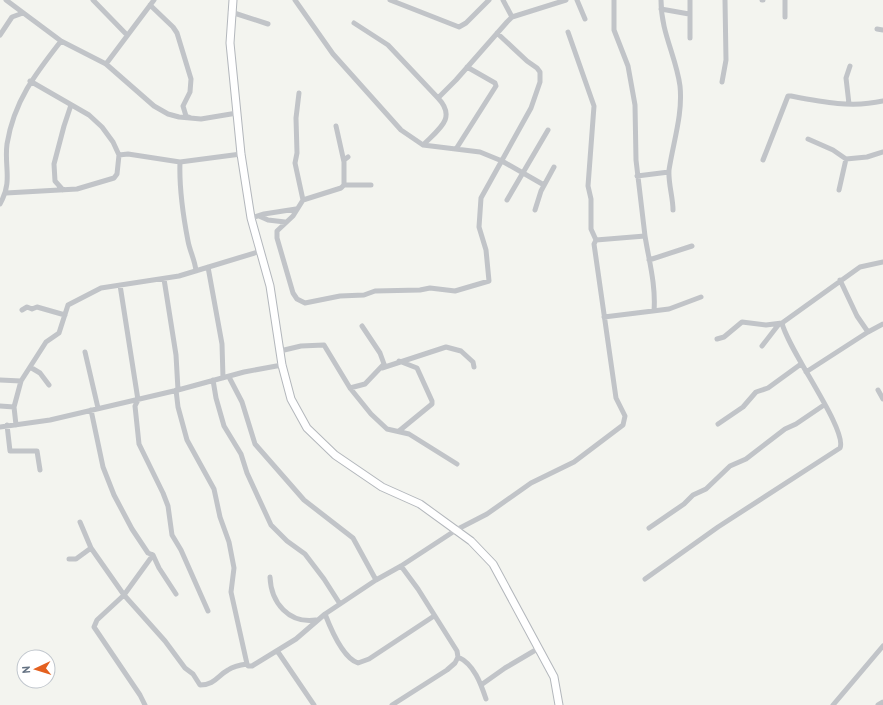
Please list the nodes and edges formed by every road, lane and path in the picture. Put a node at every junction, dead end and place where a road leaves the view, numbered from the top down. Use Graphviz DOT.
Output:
graph roads {
  1 [pos="6,0"];
  2 [pos="93,0"];
  3 [pos="154,0"];
  4 [pos="233,0"];
  5 [pos="295,0"];
  6 [pos="390,0"];
  7 [pos="489,0"];
  8 [pos="503,0"];
  9 [pos="566,0"];
  10 [pos="577,0"];
  11 [pos="614,0"];
  12 [pos="661,0"];
  13 [pos="690,0"];
  14 [pos="725,0"];
  15 [pos="785,0"];
  16 [pos="150,5"];
  17 [pos="661,9"];
  18 [pos="231,12"];
  19 [pos="23,13"];
  20 [pos="689,14"];
  21 [pos="785,17"];
  22 [pos="512,18"];
  23 [pos="585,19"];
  24 [pos="354,23"];
  25 [pos="268,24"];
  26 [pos="568,32"];
  27 [pos="497,33"];
  28 [pos="0,35"];
  29 [pos="127,35"];
  30 [pos="690,38"];
  31 [pos="61,41"];
  32 [pos="106,64"];
  33 [pos="850,66"];
  34 [pos="467,67"];
  35 [pos="30,81"];
  36 [pos="722,82"];
  37 [pos="299,93"];
  38 [pos="438,98"];
  39 [pos="883,101"];
  40 [pos="848,104"];
  41 [pos="71,105"];
  42 [pos="237,113"];
  43 [pos="192,118"];
  44 [pos="336,126"];
  45 [pos="548,130"];
  46 [pos="808,139"];
  47 [pos="423,145"];
  48 [pos="456,149"];
  49 [pos="883,152"];
  50 [pos="241,154"];
  51 [pos="119,155"];
  52 [pos="348,157"];
  53 [pos="846,159"];
  54 [pos="502,160"];
  55 [pos="763,160"];
  56 [pos="180,162"];
  57 [pos="344,163"];
  58 [pos="554,167"];
  59 [pos="669,172"];
  60 [pos="522,173"];
  61 [pos="637,176"];
  62 [pos="344,185"];
  63 [pos="371,185"];
  64 [pos="544,185"];
  65 [pos="63,190"];
  66 [pos="839,190"];
  67 [pos="6,193"];
  68 [pos="303,200"];
  69 [pos="507,200"];
  70 [pos="0,204"];
  71 [pos="296,209"];
  72 [pos="534,210"];
  73 [pos="672,210"];
  74 [pos="259,216"];
  75 [pos="251,218"];
  76 [pos="286,222"];
  77 [pos="645,236"];
  78 [pos="596,240"];
  79 [pos="692,246"];
  80 [pos="261,251"];
  81 [pos="649,260"];
  82 [pos="883,262"];
  83 [pos="208,267"];
  84 [pos="196,271"];
  85 [pos="164,279"];
  86 [pos="840,280"];
  87 [pos="120,285"];
  88 [pos="701,297"];
  89 [pos="22,310"];
  90 [pos="654,310"];
  91 [pos="65,314"];
  92 [pos="604,317"];
  93 [pos="781,324"];
  94 [pos="883,324"];
  95 [pos="362,326"];
  96 [pos="868,332"];
  97 [pos="716,339"];
  98 [pos="762,346"];
  99 [pos="280,351"];
  100 [pos="85,352"];
  101 [pos="399,361"];
  102 [pos="801,364"];
  103 [pos="282,365"];
  104 [pos="30,367"];
  105 [pos="474,367"];
  106 [pos="382,368"];
  107 [pos="806,372"];
  108 [pos="229,377"];
  109 [pos="223,378"];
  110 [pos="0,380"];
  111 [pos="213,380"];
  112 [pos="21,381"];
  113 [pos="49,385"];
  114 [pos="350,388"];
  115 [pos="177,390"];
  116 [pos="878,390"];
  117 [pos="883,399"];
  118 [pos="138,400"];
  119 [pos="824,404"];
  120 [pos="0,406"];
  121 [pos="14,408"];
  122 [pos="98,408"];
  123 [pos="91,410"];
  124 [pos="718,424"];
  125 [pos="7,425"];
  126 [pos="16,425"];
  127 [pos="0,427"];
  128 [pos="399,431"];
  129 [pos="457,464"];
  130 [pos="40,470"];
  131 [pos="80,522"];
  132 [pos="649,528"];
  133 [pos="456,530"];
  134 [pos="91,548"];
  135 [pos="153,555"];
  136 [pos="69,559"];
  137 [pos="401,566"];
  138 [pos="270,577"];
  139 [pos="645,579"];
  140 [pos="376,580"];
  141 [pos="176,594"];
  142 [pos="124,595"];
  143 [pos="340,604"];
  144 [pos="208,611"];
  145 [pos="325,614"];
  146 [pos="434,616"];
  147 [pos="316,620"];
  148 [pos="883,646"];
  149 [pos="540,648"];
  150 [pos="278,652"];
  151 [pos="458,657"];
  152 [pos="246,664"];
  153 [pos="481,685"];
  154 [pos="486,699"];
  155 [pos="883,702"];
  156 [pos="145,705"];
  157 [pos="314,705"];
  158 [pos="392,705"];
  159 [pos="559,705"];
  160 [pos="833,705"];
  161 [pos="878,705"];
  1 -- 19 [label="street"];
  2 -- 29 [label="street"];
  3 -- 16 [label="street"];
  4 -- 18 [label="street"];
  5 -- 47 [label="street"];
  6 -- 7 [label="street"];
  8 -- 22 [label="street"];
  9 -- 22 [label="street"];
  10 -- 23 [label="street"];
  11 -- 61 [label="street"];
  12 -- 17 [label="street"];
  13 -- 20 [label="street"];
  14 -- 36 [label="street"];
  15 -- 21 [label="street"];
  16 -- 29 [label="street"];
  16 -- 43 [label="street"];
  17 -- 20 [label="street"];
  17 -- 59 [label="street"];
  18 -- 25 [label="street"];
  18 -- 42 [label="street"];
  19 -- 28 [label="street"];
  19 -- 31 [label="street"];
  20 -- 30 [label="street"];
  22 -- 27 [label="street"];
  24 -- 38 [label="street"];
  26 -- 78 [label="street"];
  27 -- 34 [label="street"];
  27 -- 54 [label="street"];
  29 -- 32 [label="street"];
  31 -- 32 [label="street"];
  31 -- 35 [label="street"];
  32 -- 43 [label="street"];
  33 -- 40 [label="street"];
  34 -- 38 [label="street"];
  34 -- 48 [label="street"];
  35 -- 41 [label="street"];
  35 -- 67 [label="street"];
  37 -- 68 [label="street"];
  38 -- 47 [label="street"];
  39 -- 40 [label="street"];
  40 -- 55 [label="street"];
  41 -- 51 [label="street"];
  41 -- 65 [label="street"];
  42 -- 43 [label="street"];
  42 -- 50 [label="street"];
  44 -- 57 [label="street"];
  45 -- 60 [label="street"];
  46 -- 53 [label="street"];
  47 -- 48 [label="street"];
  48 -- 54 [label="street"];
  49 -- 53 [label="street"];
  50 -- 56 [label="street"];
  50 -- 75 [label="street"];
  51 -- 56 [label="street"];
  51 -- 65 [label="street"];
  52 -- 57 [label="street"];
  53 -- 66 [label="street"];
  54 -- 60 [label="street"];
  54 -- 76 [label="street"];
  56 -- 84 [label="street"];
  57 -- 62 [label="street"];
  58 -- 64 [label="street"];
  59 -- 61 [label="street"];
  59 -- 73 [label="street"];
  60 -- 64 [label="street"];
  60 -- 69 [label="street"];
  61 -- 77 [label="street"];
  62 -- 63 [label="street"];
  62 -- 68 [label="street"];
  64 -- 72 [label="street"];
  65 -- 67 [label="street"];
  67 -- 70 [label="street"];
  68 -- 71 [label="street"];
  71 -- 74 [label="street"];
  71 -- 76 [label="street"];
  74 -- 75 [label="street"];
  74 -- 76 [label="street"];
  75 -- 80 [label="street"];
  77 -- 78 [label="street"];
  77 -- 81 [label="street"];
  78 -- 92 [label="street"];
  79 -- 81 [label="street"];
  80 -- 83 [label="street"];
  80 -- 99 [label="street"];
  81 -- 90 [label="street"];
  82 -- 86 [label="street"];
  83 -- 84 [label="street"];
  83 -- 109 [label="street"];
  84 -- 85 [label="street"];
  85 -- 87 [label="street"];
  85 -- 115 [label="street"];
  86 -- 93 [label="street"];
  86 -- 96 [label="street"];
  87 -- 91 [label="street"];
  87 -- 118 [label="street"];
  88 -- 90 [label="street"];
  89 -- 91 [label="street"];
  90 -- 92 [label="street"];
  91 -- 104 [label="street"];
  92 -- 133 [label="street"];
  93 -- 97 [label="street"];
  93 -- 98 [label="street"];
  93 -- 102 [label="street"];
  94 -- 96 [label="street"];
  95 -- 106 [label="street"];
  96 -- 107 [label="street"];
  99 -- 103 [label="street"];
  99 -- 114 [label="street"];
  100 -- 122 [label="street"];
  101 -- 105 [label="street"];
  101 -- 106 [label="street"];
  101 -- 128 [label="street"];
  102 -- 107 [label="street"];
  102 -- 124 [label="street"];
  103 -- 108 [label="street"];
  103 -- 133 [label="street"];
  104 -- 112 [label="street"];
  104 -- 113 [label="street"];
  106 -- 114 [label="street"];
  107 -- 119 [label="street"];
  108 -- 109 [label="street"];
  108 -- 140 [label="street"];
  109 -- 111 [label="street"];
  110 -- 112 [label="street"];
  111 -- 115 [label="street"];
  111 -- 143 [label="street"];
  112 -- 121 [label="street"];
  114 -- 128 [label="street"];
  115 -- 118 [label="street"];
  115 -- 152 [label="street"];
  116 -- 117 [label="street"];
  118 -- 122 [label="street"];
  118 -- 144 [label="street"];
  119 -- 132 [label="street"];
  119 -- 139 [label="street"];
  120 -- 121 [label="street"];
  121 -- 126 [label="street"];
  122 -- 123 [label="street"];
  123 -- 126 [label="street"];
  123 -- 135 [label="street"];
  125 -- 126 [label="street"];
  125 -- 127 [label="street"];
  125 -- 130 [label="street"];
  128 -- 129 [label="street"];
  131 -- 134 [label="street"];
  133 -- 137 [label="street"];
  133 -- 149 [label="street"];
  134 -- 136 [label="street"];
  134 -- 142 [label="street"];
  135 -- 141 [label="street"];
  135 -- 142 [label="street"];
  137 -- 140 [label="street"];
  137 -- 146 [label="street"];
  138 -- 147 [label="street"];
  140 -- 143 [label="street"];
  142 -- 152 [label="street"];
  142 -- 156 [label="street"];
  143 -- 145 [label="street"];
  145 -- 146 [label="street"];
  145 -- 147 [label="street"];
  146 -- 151 [label="street"];
  147 -- 150 [label="street"];
  148 -- 160 [label="street"];
  149 -- 153 [label="street"];
  149 -- 159 [label="street"];
  150 -- 152 [label="street"];
  150 -- 157 [label="street"];
  151 -- 153 [label="street"];
  151 -- 158 [label="street"];
  153 -- 154 [label="street"];
  155 -- 161 [label="street"];
}
